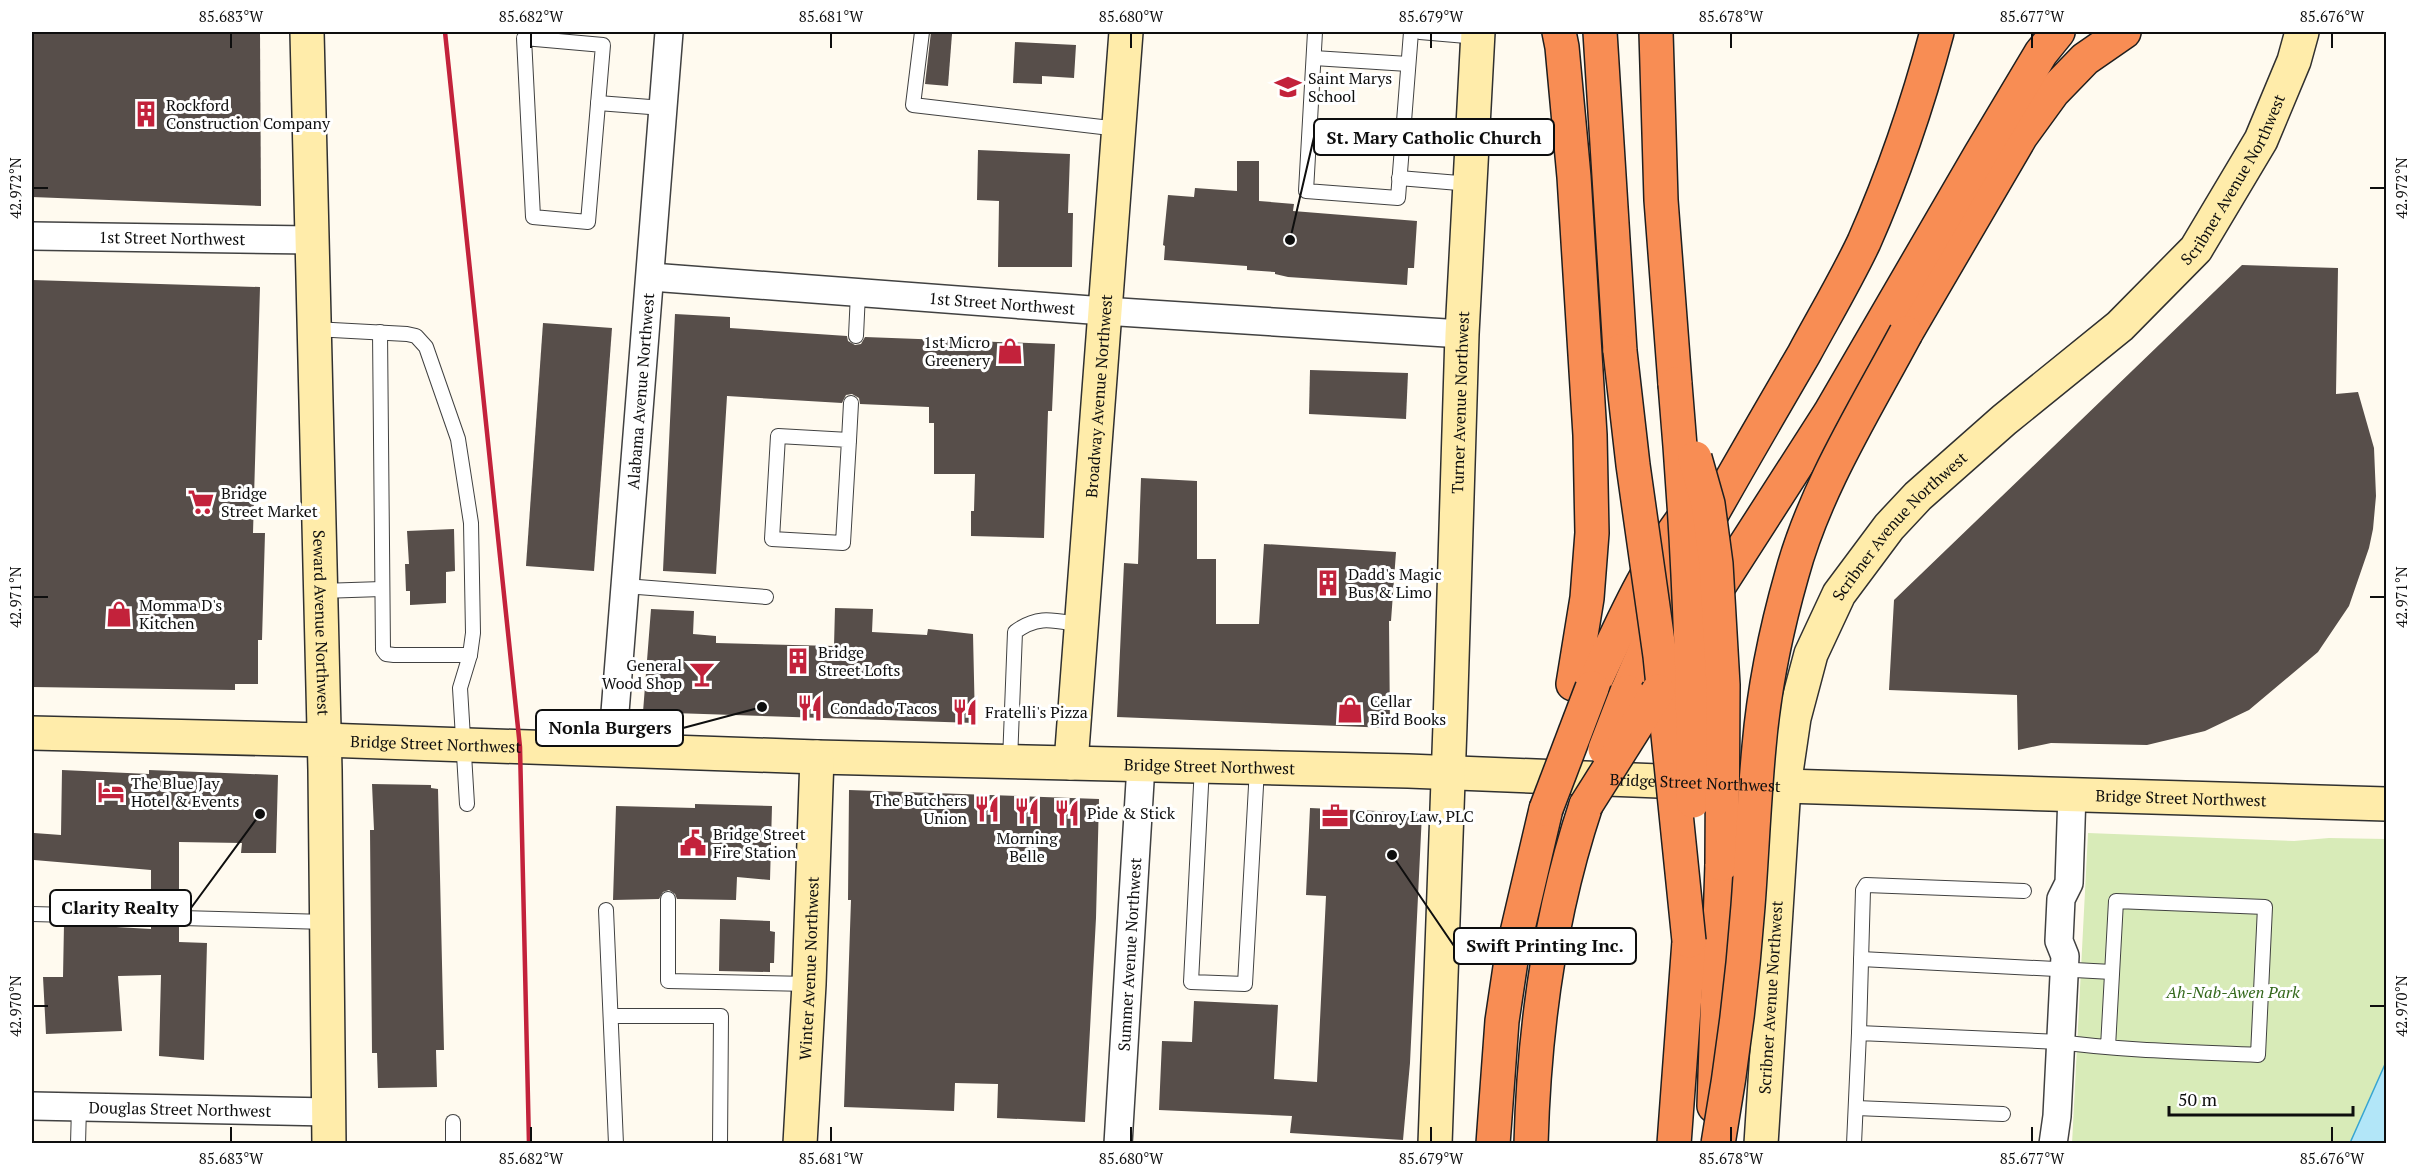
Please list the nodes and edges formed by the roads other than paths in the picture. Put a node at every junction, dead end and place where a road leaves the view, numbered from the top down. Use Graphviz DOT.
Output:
graph roads {
  1 [pos="307,32"];
  2 [pos="669,32"];
  3 [pos="922,32"];
  4 [pos="1126,32"];
  5 [pos="1315,32"];
  6 [pos="1411,32"];
  7 [pos="1420,32"];
  8 [pos="1559,32"];
  9 [pos="1600,32"];
  10 [pos="1656,32"];
  11 [pos="1937,32"];
  12 [pos="2058,32"];
  13 [pos="2124,32"];
  14 [pos="1478,34"];
  15 [pos="2298,46"];
  16 [pos="1314,58"];
  17 [pos="1408,64"];
  18 [pos="598,104"];
  19 [pos="663,108"];
  20 [pos="1310,126"];
  21 [pos="1119,129"];
  22 [pos="1403,132"];
  23 [pos="1400,178"];
  24 [pos="1471,184"];
  25 [pos="32,236"];
  26 [pos="312,240"];
  27 [pos="651,277"];
  28 [pos="858,293"];
  29 [pos="1104,312"];
  30 [pos="314,329"];
  31 [pos="380,332"];
  32 [pos="1462,334"];
  33 [pos="856,336"];
  34 [pos="1675,384"];
  35 [pos="851,403"];
  36 [pos="1772,413"];
  37 [pos="849,440"];
  38 [pos="625,586"];
  39 [pos="382,589"];
  40 [pos="321,591"];
  41 [pos="766,597"];
  42 [pos="1083,625"];
  43 [pos="470,655"];
  44 [pos="1583,686"];
  45 [pos="1642,691"];
  46 [pos="32,733"];
  47 [pos="324,740"];
  48 [pos="464,745"];
  49 [pos="612,750"];
  50 [pos="818,757"];
  51 [pos="1010,761"];
  52 [pos="1071,763"];
  53 [pos="1141,765"];
  54 [pos="1202,766"];
  55 [pos="1257,768"];
  56 [pos="1449,772"];
  57 [pos="1784,786"];
  58 [pos="2072,793"];
  59 [pos="467,804"];
  60 [pos="2386,804"];
  61 [pos="2024,891"];
  62 [pos="668,899"];
  63 [pos="606,910"];
  64 [pos="32,914"];
  65 [pos="326,922"];
  66 [pos="1689,940"];
  67 [pos="1861,959"];
  68 [pos="2064,963"];
  69 [pos="2112,972"];
  70 [pos="809,984"];
  71 [pos="611,1016"];
  72 [pos="1859,1033"];
  73 [pos="2060,1042"];
  74 [pos="2108,1047"];
  75 [pos="32,1106"];
  76 [pos="79,1107"];
  77 [pos="1856,1108"];
  78 [pos="2003,1114"];
  79 [pos="453,1122"];
  80 [pos="329,1128"];
  81 [pos="78,1143"];
  82 [pos="453,1143"];
  83 [pos="616,1143"];
  84 [pos="720,1143"];
  85 [pos="800,1143"];
  86 [pos="1118,1143"];
  87 [pos="1435,1143"];
  88 [pos="1493,1143"];
  89 [pos="1531,1143"];
  90 [pos="1674,1143"];
  91 [pos="1716,1143"];
  92 [pos="1761,1143"];
  93 [pos="1854,1143"];
  94 [pos="2053,1143"];
  1 -- 26 [label="street, Seward Avenue Northwest"];
  2 -- 19 [label="street, Alabama Avenue Northwest"];
  3 -- 21 [label="lane"];
  4 -- 21 [label="street, Broadway Avenue Northwest"];
  5 -- 16 [label="lane"];
  6 -- 17 [label="lane"];
  7 -- 14 [label="lane"];
  8 -- 44 [label="highway"];
  9 -- 66 [label="highway, bridge"];
  10 -- 34 [label="highway"];
  11 -- 36 [label="highway"];
  12 -- 45 [label="highway"];
  13 -- 91 [label="highway, bridge"];
  14 -- 24 [label="street, Turner Avenue Northwest"];
  15 -- 57 [label="street, Scribner Avenue Northwest"];
  16 -- 17 [label="lane"];
  16 -- 20 [label="lane"];
  17 -- 22 [label="lane"];
  18 -- 18 [label="lane"];
  18 -- 19 [label="lane"];
  19 -- 27 [label="street, Alabama Avenue Northwest"];
  20 -- 22 [label="lane"];
  20 -- 23 [label="lane"];
  21 -- 29 [label="street, Broadway Avenue Northwest"];
  22 -- 23 [label="lane"];
  23 -- 24 [label="lane"];
  24 -- 32 [label="street, Turner Avenue Northwest"];
  25 -- 26 [label="street, 1st Street Northwest"];
  26 -- 30 [label="street, Seward Avenue Northwest"];
  27 -- 28 [label="street, 1st Street Northwest"];
  27 -- 38 [label="street, Alabama Avenue Northwest"];
  28 -- 29 [label="street, 1st Street Northwest"];
  28 -- 33 [label="lane"];
  29 -- 32 [label="street, 1st Street Northwest"];
  29 -- 42 [label="street, Broadway Avenue Northwest"];
  30 -- 31 [label="lane"];
  30 -- 40 [label="street, Seward Avenue Northwest"];
  31 -- 39 [label="lane"];
  31 -- 43 [label="lane"];
  32 -- 56 [label="street, Turner Avenue Northwest"];
  34 -- 66 [label="highway, bridge"];
  34 -- 91 [label="highway, bridge"];
  35 -- 37 [label="lane"];
  36 -- 44 [label="highway"];
  36 -- 45 [label="highway"];
  37 -- 37 [label="lane"];
  38 -- 41 [label="lane"];
  38 -- 49 [label="street, Alabama Avenue Northwest"];
  39 -- 40 [label="lane"];
  39 -- 43 [label="lane"];
  40 -- 47 [label="street, Seward Avenue Northwest"];
  42 -- 51 [label="lane"];
  42 -- 52 [label="street, Broadway Avenue Northwest"];
  43 -- 48 [label="lane"];
  44 -- 88 [label="highway, bridge"];
  45 -- 89 [label="highway, bridge"];
  46 -- 47 [label="street, Bridge Street Northwest"];
  47 -- 48 [label="street, Bridge Street Northwest"];
  47 -- 65 [label="street, Seward Avenue Northwest"];
  48 -- 49 [label="street, Bridge Street Northwest"];
  48 -- 59 [label="lane"];
  49 -- 50 [label="street, Bridge Street Northwest"];
  50 -- 51 [label="street, Bridge Street Northwest"];
  50 -- 70 [label="street, Winter Avenue Northwest"];
  51 -- 52 [label="street, Bridge Street Northwest"];
  52 -- 53 [label="street, Bridge Street Northwest"];
  53 -- 54 [label="street, Bridge Street Northwest"];
  53 -- 86 [label="street, Summer Avenue Northwest"];
  54 -- 55 [label="street, Bridge Street Northwest"];
  54 -- 55 [label="lane"];
  55 -- 56 [label="street, Bridge Street Northwest"];
  56 -- 57 [label="street, Bridge Street Northwest"];
  56 -- 87 [label="street, Turner Avenue Northwest"];
  57 -- 58 [label="street, Bridge Street Northwest"];
  57 -- 92 [label="street, Scribner Avenue Northwest"];
  58 -- 60 [label="street, Bridge Street Northwest"];
  58 -- 68 [label="street"];
  61 -- 67 [label="lane"];
  62 -- 70 [label="lane"];
  63 -- 71 [label="lane"];
  64 -- 65 [label="lane"];
  65 -- 80 [label="street, Seward Avenue Northwest"];
  66 -- 90 [label="highway"];
  67 -- 68 [label="lane"];
  67 -- 72 [label="lane"];
  68 -- 69 [label="lane"];
  68 -- 73 [label="street"];
  69 -- 74 [label="lane"];
  69 -- 74 [label="lane"];
  70 -- 85 [label="street, Winter Avenue Northwest"];
  71 -- 83 [label="lane"];
  71 -- 84 [label="lane"];
  72 -- 73 [label="lane"];
  72 -- 77 [label="lane"];
  73 -- 74 [label="lane"];
  73 -- 94 [label="street"];
  75 -- 76 [label="street, Douglas Street Northwest"];
  76 -- 80 [label="street, Douglas Street Northwest"];
  76 -- 81 [label="lane"];
  77 -- 78 [label="lane"];
  77 -- 93 [label="lane"];
  79 -- 82 [label="lane"];
}
